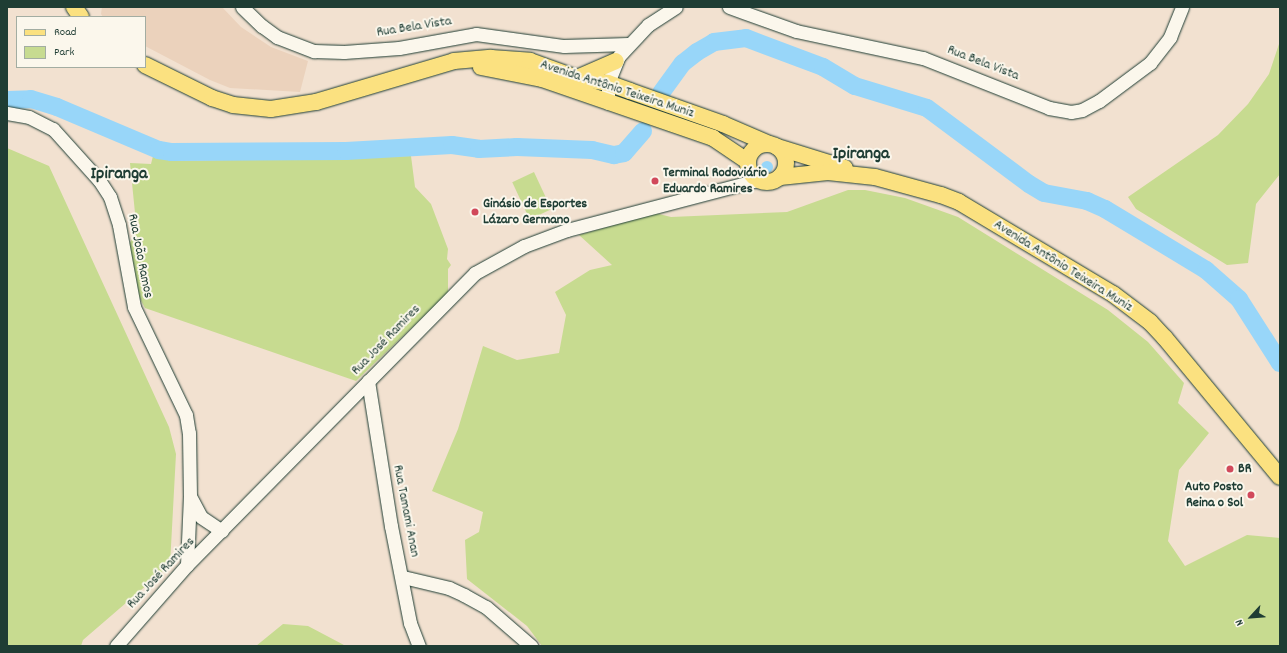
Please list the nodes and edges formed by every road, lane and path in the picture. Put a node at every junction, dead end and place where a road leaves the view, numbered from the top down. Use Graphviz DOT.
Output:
graph roads {
  1 [pos="74,7"];
  2 [pos="242,7"];
  3 [pos="676,7"];
  4 [pos="729,7"];
  5 [pos="1182,7"];
  6 [pos="80,16"];
  7 [pos="621,54"];
  8 [pos="146,65"];
  9 [pos="437,68"];
  10 [pos="577,78"];
  11 [pos="608,83"];
  12 [pos="630,91"];
  13 [pos="608,104"];
  14 [pos="7,113"];
  15 [pos="773,145"];
  16 [pos="747,161"];
  17 [pos="780,177"];
  18 [pos="875,177"];
  19 [pos="757,180"];
  20 [pos="368,381"];
  21 [pos="1280,477"];
  22 [pos="190,496"];
  23 [pos="222,531"];
  24 [pos="187,565"];
  25 [pos="403,577"];
  26 [pos="116,646"];
  27 [pos="419,646"];
  28 [pos="531,646"];
  1 -- 6 [label="main road"];
  2 -- 7 [label="street, Rua Bela Vista"];
  3 -- 7 [label="street"];
  4 -- 5 [label="street, Rua Bela Vista"];
  7 -- 10 [label="main road"];
  7 -- 11 [label="street"];
  7 -- 12 [label="main road"];
  8 -- 9 [label="main road, Avenida Antônio Teixeira Muniz"];
  9 -- 10 [label="main road, Avenida Antônio Teixeira Muniz"];
  9 -- 13 [label="main road, Avenida Antônio Teixeira Muniz"];
  10 -- 11 [label="main road, Avenida Antônio Teixeira Muniz"];
  11 -- 12 [label="main road, Avenida Antônio Teixeira Muniz"];
  11 -- 13 [label="street"];
  12 -- 15 [label="main road, Avenida Antônio Teixeira Muniz"];
  13 -- 16 [label="main road, Avenida Antônio Teixeira Muniz"];
  14 -- 22 [label="street, Rua João Ramos"];
  15 -- 16 [label="main road"];
  15 -- 17 [label="main road"];
  15 -- 18 [label="main road, Avenida Antônio Teixeira Muniz"];
  16 -- 19 [label="main road"];
  17 -- 18 [label="main road, Avenida Antônio Teixeira Muniz"];
  17 -- 19 [label="main road, Avenida Antônio Teixeira Muniz"];
  18 -- 21 [label="main road, Avenida Antônio Teixeira Muniz"];
  19 -- 20 [label="street, Rua José Ramires"];
  20 -- 23 [label="street, Rua José Ramires"];
  20 -- 25 [label="street, Rua Tamami Anan"];
  22 -- 23 [label="street, Rua João Ramos"];
  22 -- 24 [label="street, Rua João Ramos"];
  23 -- 24 [label="street, Rua José Ramires"];
  24 -- 26 [label="street, Rua José Ramires"];
  25 -- 27 [label="street, Rua Tamami Anan"];
  25 -- 28 [label="street"];
}
